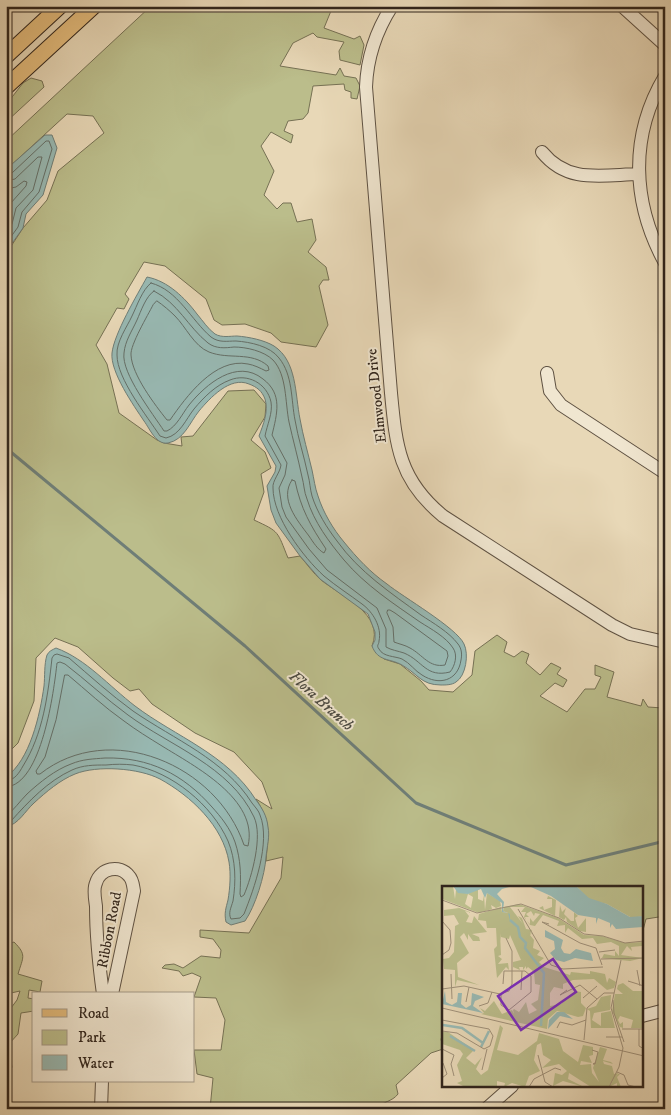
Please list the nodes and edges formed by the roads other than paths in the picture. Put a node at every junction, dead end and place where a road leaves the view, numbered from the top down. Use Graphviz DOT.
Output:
graph roads {
  1 [pos="60,6"];
  2 [pos="71,6"];
  3 [pos="94,6"];
  4 [pos="392,6"];
  5 [pos="622,6"];
  6 [pos="81,18"];
  7 [pos="665,45"];
  8 [pos="9,53"];
  9 [pos="26,69"];
  10 [pos="665,76"];
  11 [pos="6,87"];
  12 [pos="542,152"];
  13 [pos="639,174"];
  14 [pos="665,263"];
  15 [pos="547,373"];
  16 [pos="665,473"];
  17 [pos="665,642"];
  18 [pos="103,992"];
  19 [pos="112,992"];
  20 [pos="665,1010"];
  21 [pos="644,1015"];
  22 [pos="102,1082"];
  23 [pos="510,1088"];
  24 [pos="101,1109"];
  25 [pos="486,1109"];
  1 -- 8 [label="main road"];
  2 -- 6 [label="main road"];
  3 -- 6 [label="main road"];
  4 -- 17 [label="street, Elmwood Drive"];
  5 -- 7 [label="street"];
  6 -- 9 [label="main road"];
  8 -- 9 [label="main road"];
  9 -- 11 [label="main road"];
  10 -- 13 [label="street"];
  12 -- 13 [label="street"];
  13 -- 14 [label="street"];
  15 -- 16 [label="street"];
  18 -- 19 [label="street, Ribbon Road"];
  20 -- 21 [label="street"];
  22 -- 24 [label="street"];
  23 -- 25 [label="street"];
}
